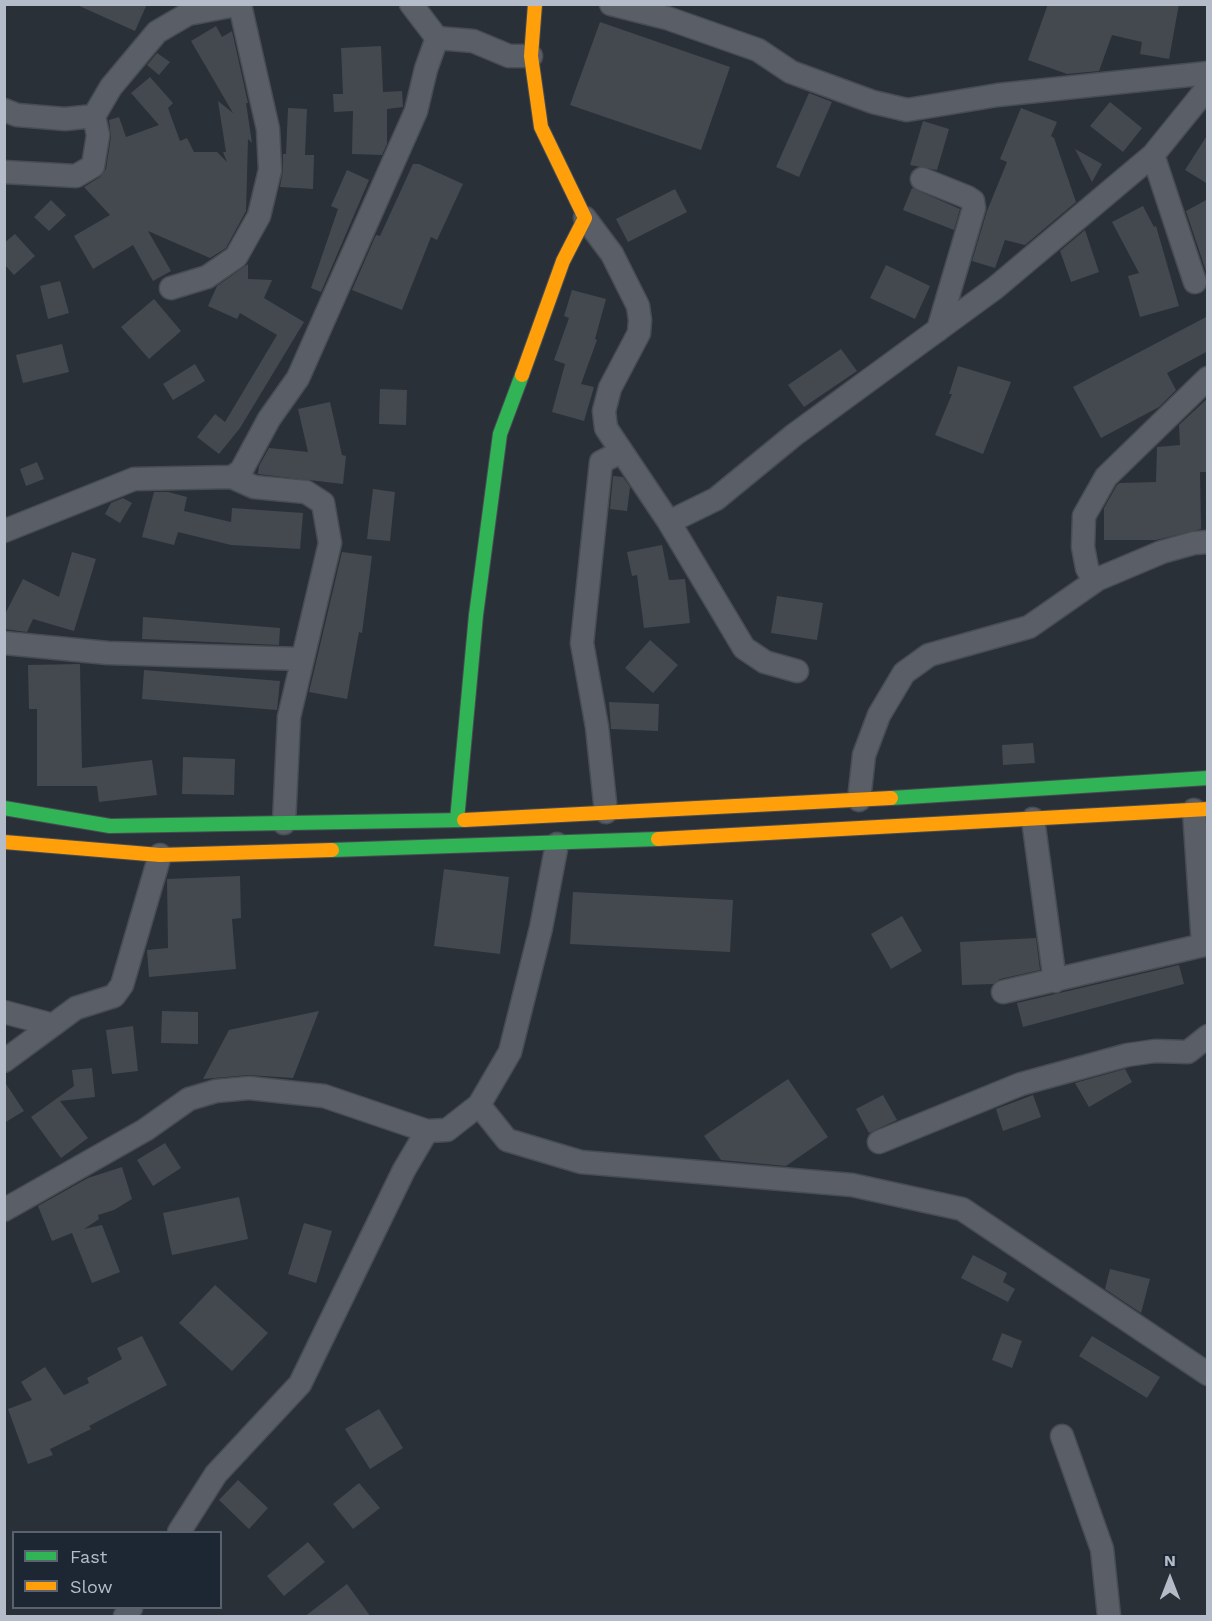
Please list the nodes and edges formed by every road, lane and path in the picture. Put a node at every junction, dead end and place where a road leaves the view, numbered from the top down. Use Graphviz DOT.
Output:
graph roads {
  1 [pos="411,4"];
  2 [pos="535,4"];
  3 [pos="610,4"];
  4 [pos="241,5"];
  5 [pos="188,9"];
  6 [pos="437,38"];
  7 [pos="531,56"];
  8 [pos="1208,73"];
  9 [pos="1208,87"];
  10 [pos="4,110"];
  11 [pos="94,116"];
  12 [pos="1153,155"];
  13 [pos="4,172"];
  14 [pos="922,179"];
  15 [pos="585,218"];
  16 [pos="1195,282"];
  17 [pos="171,288"];
  18 [pos="938,330"];
  19 [pos="1208,378"];
  20 [pos="621,452"];
  21 [pos="232,477"];
  22 [pos="669,522"];
  23 [pos="4,531"];
  24 [pos="1208,542"];
  25 [pos="1098,579"];
  26 [pos="4,643"];
  27 [pos="302,659"];
  28 [pos="797,671"];
  29 [pos="1208,778"];
  30 [pos="859,801"];
  31 [pos="4,808"];
  32 [pos="661,809"];
  33 [pos="1201,810"];
  34 [pos="606,812"];
  35 [pos="1033,819"];
  36 [pos="457,820"];
  37 [pos="284,823"];
  38 [pos="663,839"];
  39 [pos="4,842"];
  40 [pos="557,844"];
  41 [pos="160,855"];
  42 [pos="1205,944"];
  43 [pos="1055,981"];
  44 [pos="1003,992"];
  45 [pos="4,1012"];
  46 [pos="52,1025"];
  47 [pos="1208,1036"];
  48 [pos="4,1061"];
  49 [pos="479,1106"];
  50 [pos="427,1131"];
  51 [pos="879,1142"];
  52 [pos="4,1210"];
  53 [pos="1208,1374"];
  54 [pos="1062,1436"];
  55 [pos="180,1531"];
  56 [pos="1109,1617"];
  1 -- 6 [label="street"];
  2 -- 7 [label="street"];
  3 -- 8 [label="street"];
  4 -- 5 [label="street"];
  4 -- 17 [label="street"];
  5 -- 11 [label="street"];
  6 -- 7 [label="street"];
  6 -- 21 [label="street"];
  7 -- 15 [label="street"];
  9 -- 12 [label="street"];
  10 -- 11 [label="street"];
  11 -- 13 [label="street"];
  12 -- 16 [label="street"];
  12 -- 18 [label="street"];
  14 -- 18 [label="street"];
  15 -- 20 [label="street"];
  15 -- 36 [label="street"];
  18 -- 22 [label="street"];
  19 -- 25 [label="street"];
  20 -- 22 [label="street"];
  20 -- 34 [label="street"];
  21 -- 23 [label="street"];
  21 -- 27 [label="street"];
  22 -- 28 [label="street"];
  24 -- 25 [label="street"];
  25 -- 30 [label="street"];
  26 -- 27 [label="street"];
  27 -- 37 [label="street"];
  29 -- 30 [label="street"];
  30 -- 32 [label="street"];
  31 -- 37 [label="street"];
  32 -- 34 [label="street"];
  32 -- 38 [label="street"];
  33 -- 35 [label="street"];
  33 -- 42 [label="street"];
  34 -- 36 [label="street"];
  35 -- 38 [label="street"];
  35 -- 43 [label="street"];
  36 -- 37 [label="street"];
  38 -- 40 [label="street"];
  39 -- 41 [label="street"];
  40 -- 41 [label="street"];
  40 -- 49 [label="street"];
  41 -- 46 [label="street"];
  42 -- 43 [label="street"];
  43 -- 44 [label="street"];
  45 -- 46 [label="street"];
  46 -- 48 [label="street"];
  47 -- 51 [label="street"];
  49 -- 50 [label="street"];
  49 -- 53 [label="street"];
  50 -- 52 [label="street"];
  50 -- 55 [label="street"];
  54 -- 56 [label="street"];
}
